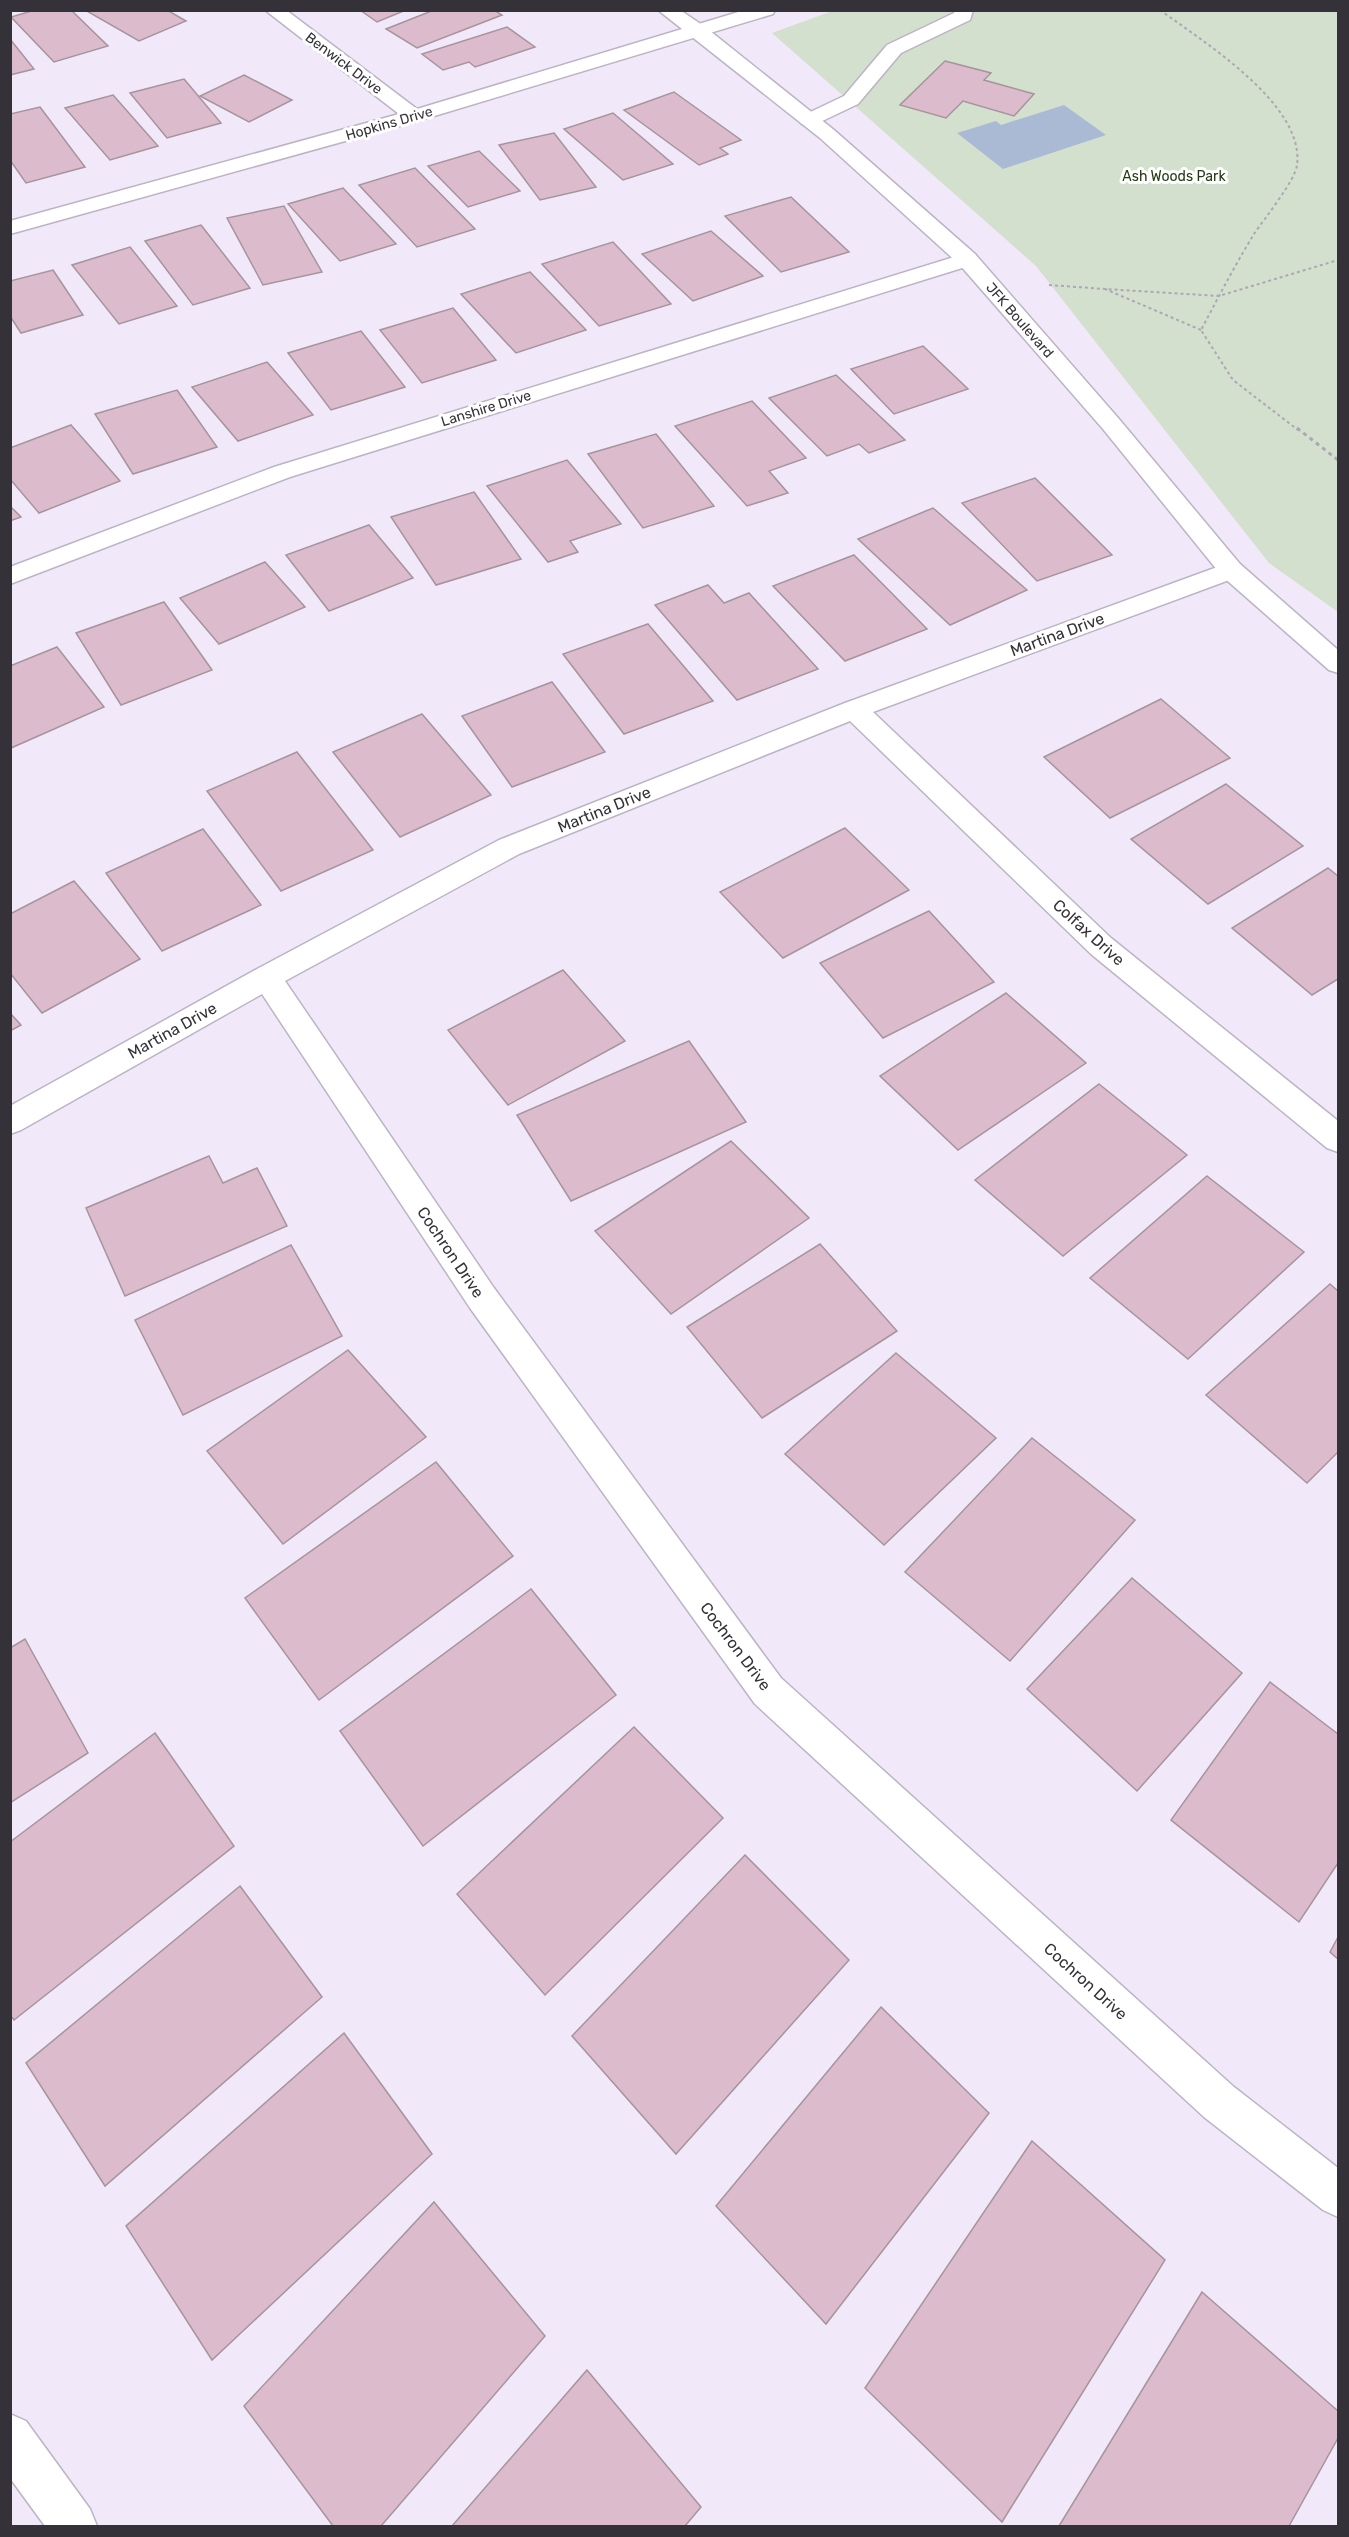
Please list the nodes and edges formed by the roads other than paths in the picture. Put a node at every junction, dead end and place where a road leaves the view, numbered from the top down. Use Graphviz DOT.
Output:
graph roads {
  1 [pos="273,10"];
  2 [pos="667,10"];
  3 [pos="766,10"];
  4 [pos="964,10"];
  5 [pos="698,31"];
  6 [pos="414,116"];
  7 [pos="809,120"];
  8 [pos="10,228"];
  9 [pos="967,259"];
  10 [pos="1231,570"];
  11 [pos="10,576"];
  12 [pos="1338,664"];
  13 [pos="854,709"];
  14 [pos="267,977"];
  15 [pos="10,1121"];
  16 [pos="1338,1139"];
  17 [pos="1338,2194"];
  18 [pos="10,2438"];
  19 [pos="73,2526"];
  1 -- 6 [label="street, Benwick Drive"];
  2 -- 5 [label="street, JFK Boulevard"];
  3 -- 5 [label="street, Hopkins Drive"];
  4 -- 7 [label="street"];
  5 -- 6 [label="street, Hopkins Drive"];
  5 -- 7 [label="street, JFK Boulevard"];
  6 -- 8 [label="street, Hopkins Drive"];
  7 -- 9 [label="street, JFK Boulevard"];
  9 -- 10 [label="street, JFK Boulevard"];
  9 -- 11 [label="street, Lanshire Drive"];
  10 -- 12 [label="street, JFK Boulevard"];
  10 -- 13 [label="street, Martina Drive"];
  13 -- 14 [label="street, Martina Drive"];
  13 -- 16 [label="street, Colfax Drive"];
  14 -- 15 [label="street, Martina Drive"];
  14 -- 17 [label="street, Cochron Drive"];
  18 -- 19 [label="street"];
}
